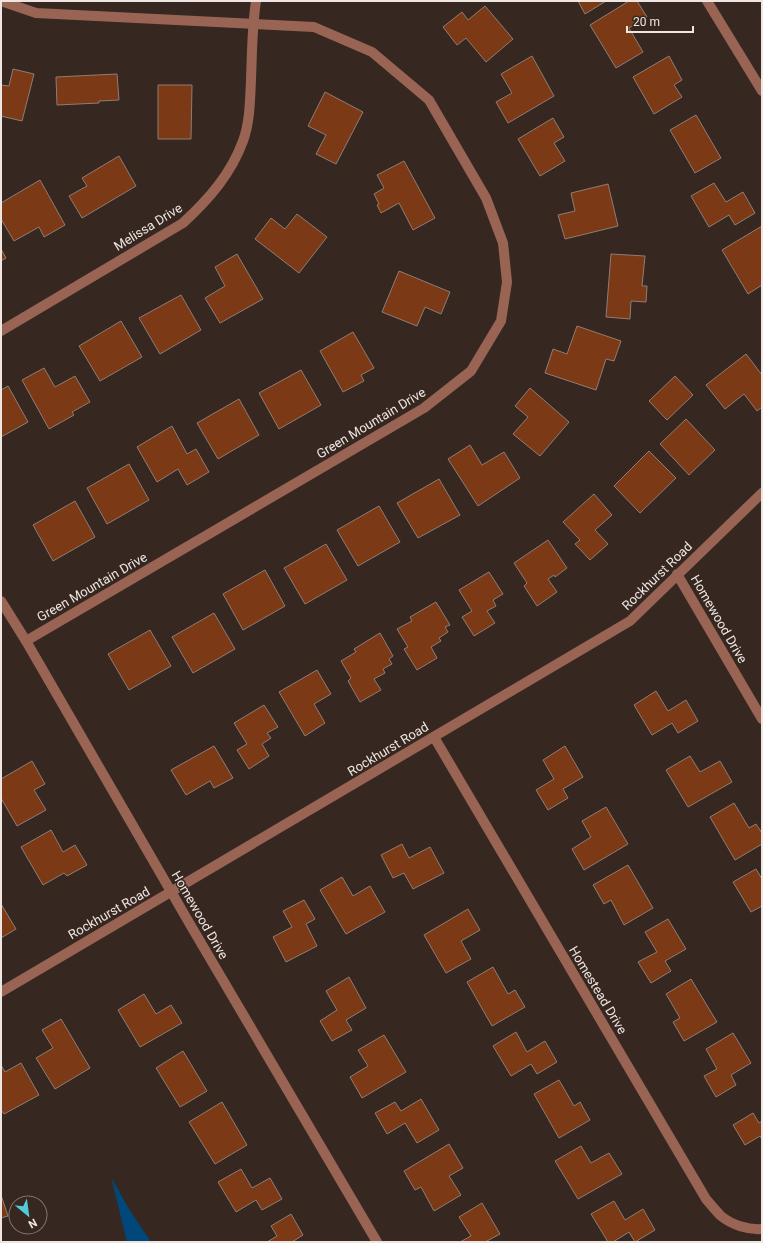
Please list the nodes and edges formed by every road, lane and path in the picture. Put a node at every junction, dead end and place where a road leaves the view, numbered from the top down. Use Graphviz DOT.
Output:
graph roads {
  1 [pos="1,1"];
  2 [pos="256,1"];
  3 [pos="707,1"];
  4 [pos="253,25"];
  5 [pos="762,91"];
  6 [pos="1,331"];
  7 [pos="762,493"];
  8 [pos="677,574"];
  9 [pos="1,601"];
  10 [pos="26,641"];
  11 [pos="762,719"];
  12 [pos="434,737"];
  13 [pos="171,892"];
  14 [pos="1,992"];
  15 [pos="762,1229"];
  16 [pos="377,1242"];
  1 -- 4 [label="street, Green Mountain Drive"];
  2 -- 4 [label="street, Melissa Drive"];
  3 -- 5 [label="street"];
  4 -- 6 [label="street, Melissa Drive"];
  4 -- 10 [label="street, Green Mountain Drive"];
  7 -- 8 [label="street, Rockhurst Road"];
  8 -- 11 [label="street, Homewood Drive"];
  8 -- 12 [label="street, Rockhurst Road"];
  9 -- 10 [label="street, Homewood Drive"];
  10 -- 13 [label="street, Homewood Drive"];
  12 -- 13 [label="street, Rockhurst Road"];
  12 -- 15 [label="street, Homestead Drive"];
  13 -- 14 [label="street, Rockhurst Road"];
  13 -- 16 [label="street, Homewood Drive"];
}
